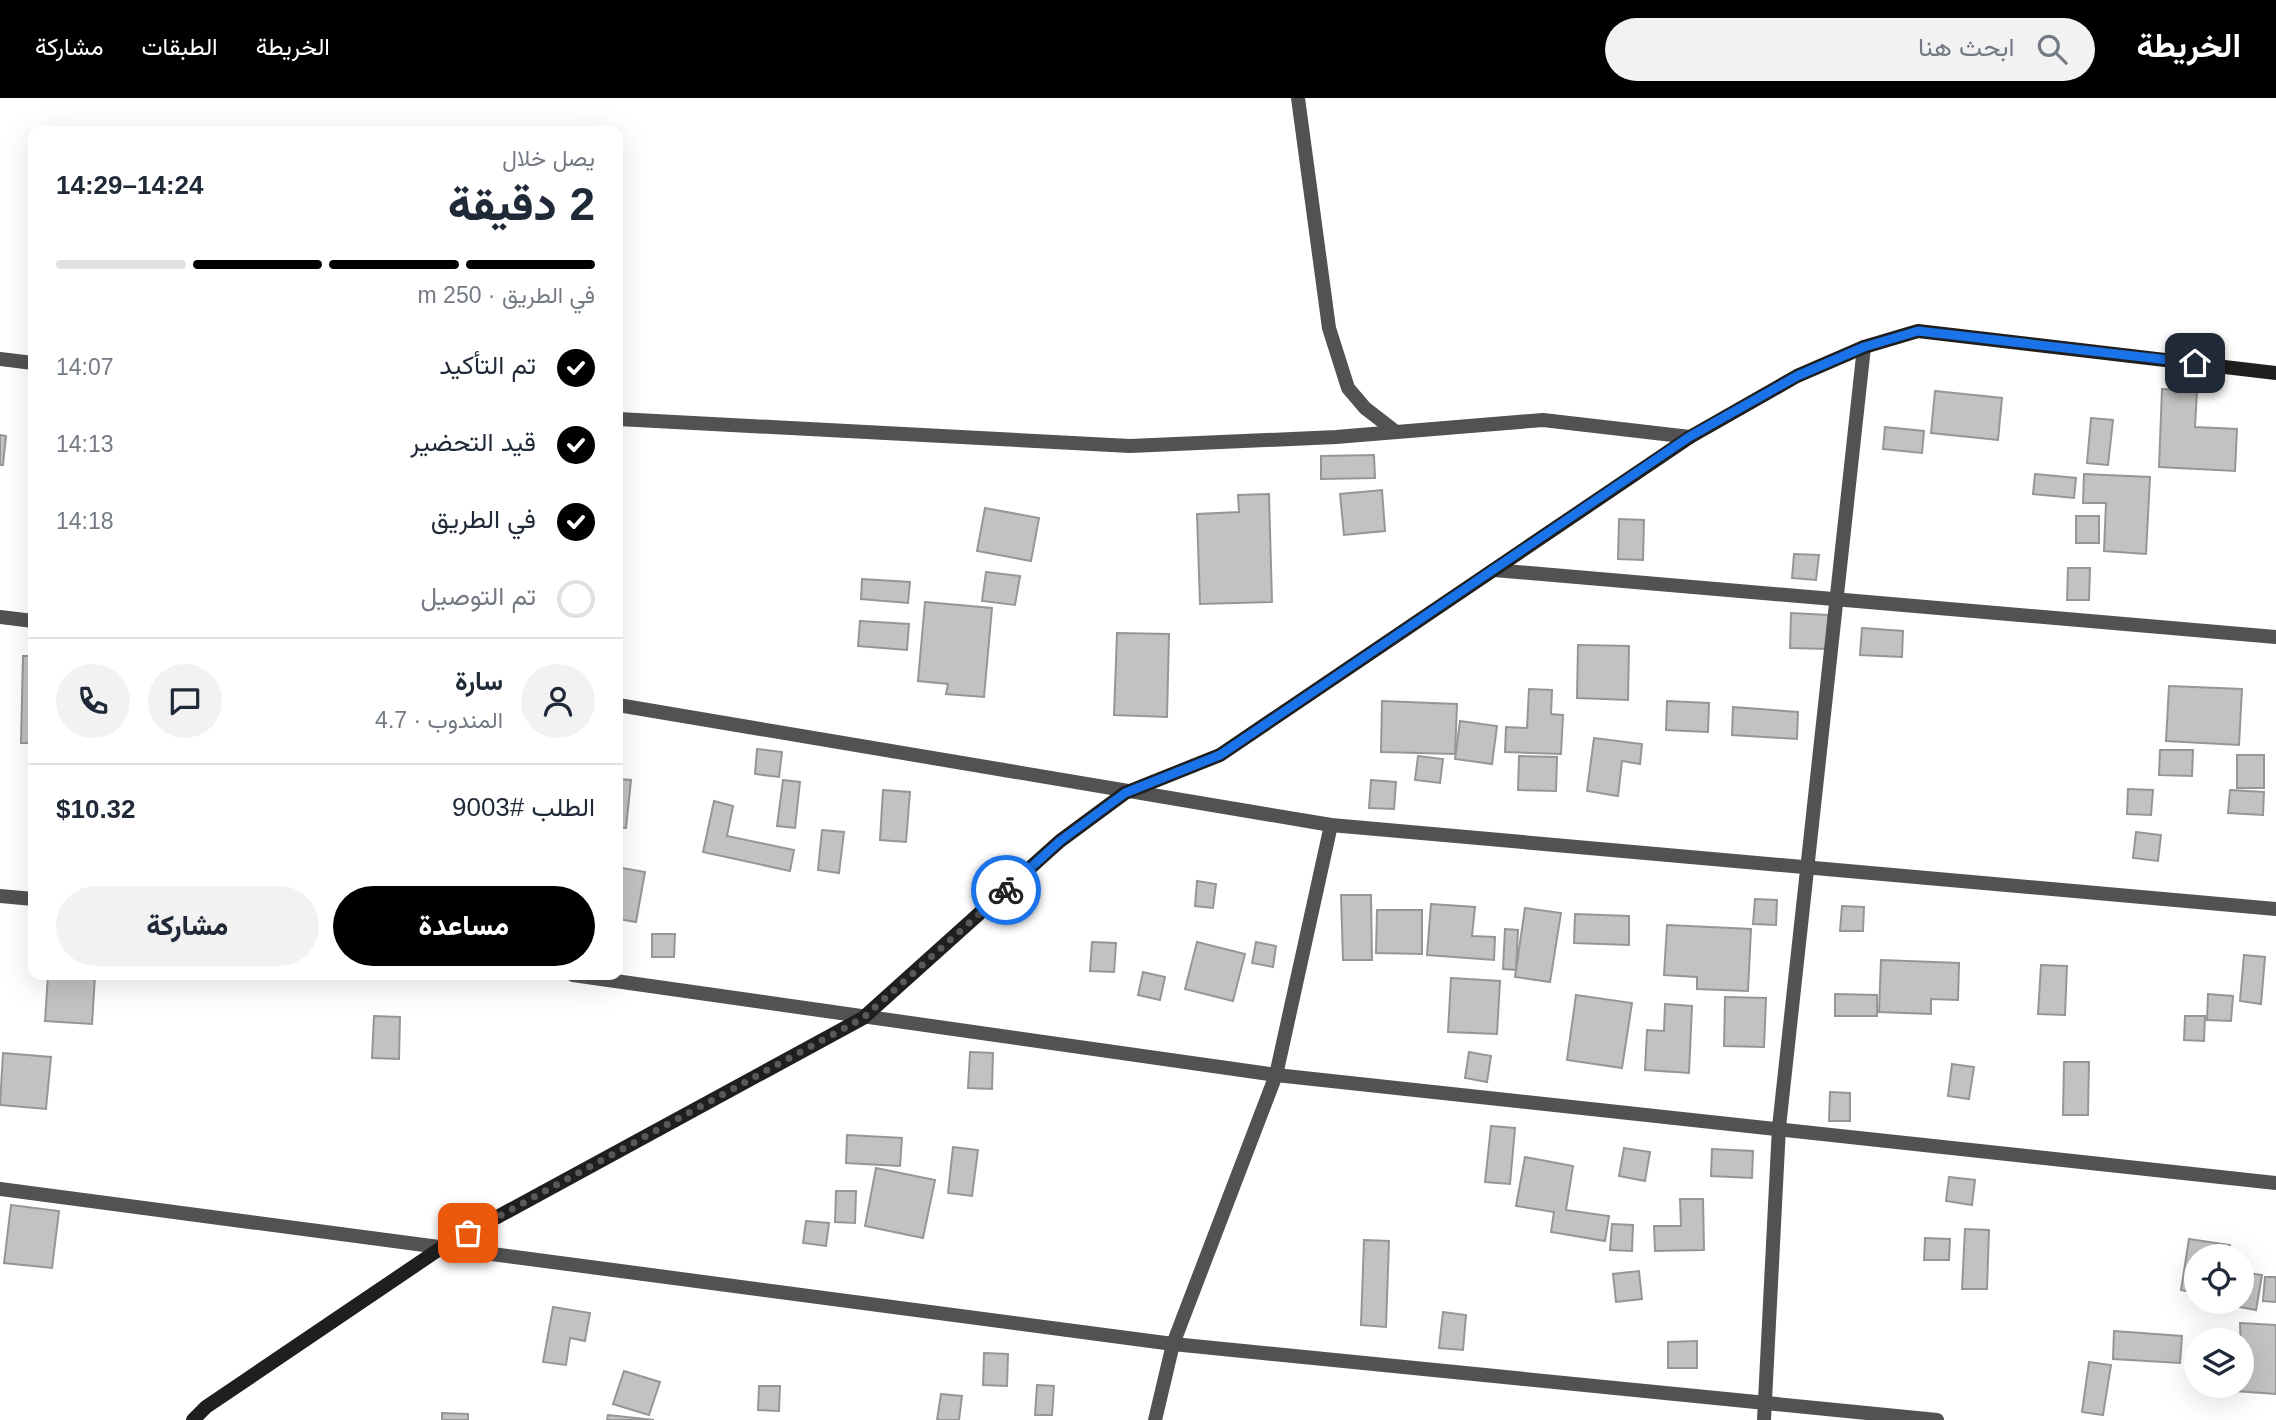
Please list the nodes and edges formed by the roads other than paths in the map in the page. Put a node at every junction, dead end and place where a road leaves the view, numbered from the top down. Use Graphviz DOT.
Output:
graph roads {
  1 [pos="1298,98"];
  2 [pos="1864,347"];
  3 [pos="0,359"];
  4 [pos="28,362"];
  5 [pos="2276,373"];
  6 [pos="623,419"];
  7 [pos="1396,432"];
  8 [pos="1689,437"];
  9 [pos="1494,570"];
  10 [pos="1836,602"];
  11 [pos="0,617"];
  12 [pos="28,620"];
  13 [pos="2276,637"];
  14 [pos="623,706"];
  15 [pos="1125,793"];
  16 [pos="1331,825"];
  17 [pos="1808,868"];
  18 [pos="0,896"];
  19 [pos="28,899"];
  20 [pos="2276,909"];
  21 [pos="607,980"];
  22 [pos="863,1018"];
  23 [pos="1276,1075"];
  24 [pos="1779,1128"];
  25 [pos="2276,1183"];
  26 [pos="0,1189"];
  27 [pos="444,1246"];
  28 [pos="1173,1343"];
  29 [pos="1766,1401"];
  30 [pos="193,1420"];
  31 [pos="1155,1420"];
  32 [pos="1764,1420"];
  33 [pos="1937,1420"];
  1 -- 7 [label="street"];
  2 -- 5 [label="street"];
  2 -- 8 [label="street"];
  2 -- 10 [label="street"];
  3 -- 4 [label="street"];
  6 -- 7 [label="street"];
  7 -- 8 [label="street"];
  8 -- 9 [label="street"];
  9 -- 10 [label="street"];
  9 -- 15 [label="street"];
  10 -- 13 [label="street"];
  10 -- 17 [label="street"];
  11 -- 12 [label="street"];
  14 -- 15 [label="street"];
  15 -- 16 [label="street"];
  15 -- 22 [label="street"];
  16 -- 17 [label="street"];
  16 -- 23 [label="street"];
  17 -- 20 [label="street"];
  17 -- 24 [label="street"];
  18 -- 19 [label="street"];
  21 -- 22 [label="street"];
  22 -- 23 [label="street"];
  22 -- 27 [label="street"];
  23 -- 24 [label="street"];
  23 -- 28 [label="street"];
  24 -- 25 [label="street"];
  24 -- 29 [label="street"];
  26 -- 27 [label="street"];
  27 -- 28 [label="street"];
  27 -- 30 [label="street"];
  28 -- 29 [label="street"];
  28 -- 31 [label="street"];
  29 -- 32 [label="street"];
  29 -- 33 [label="street"];
}
